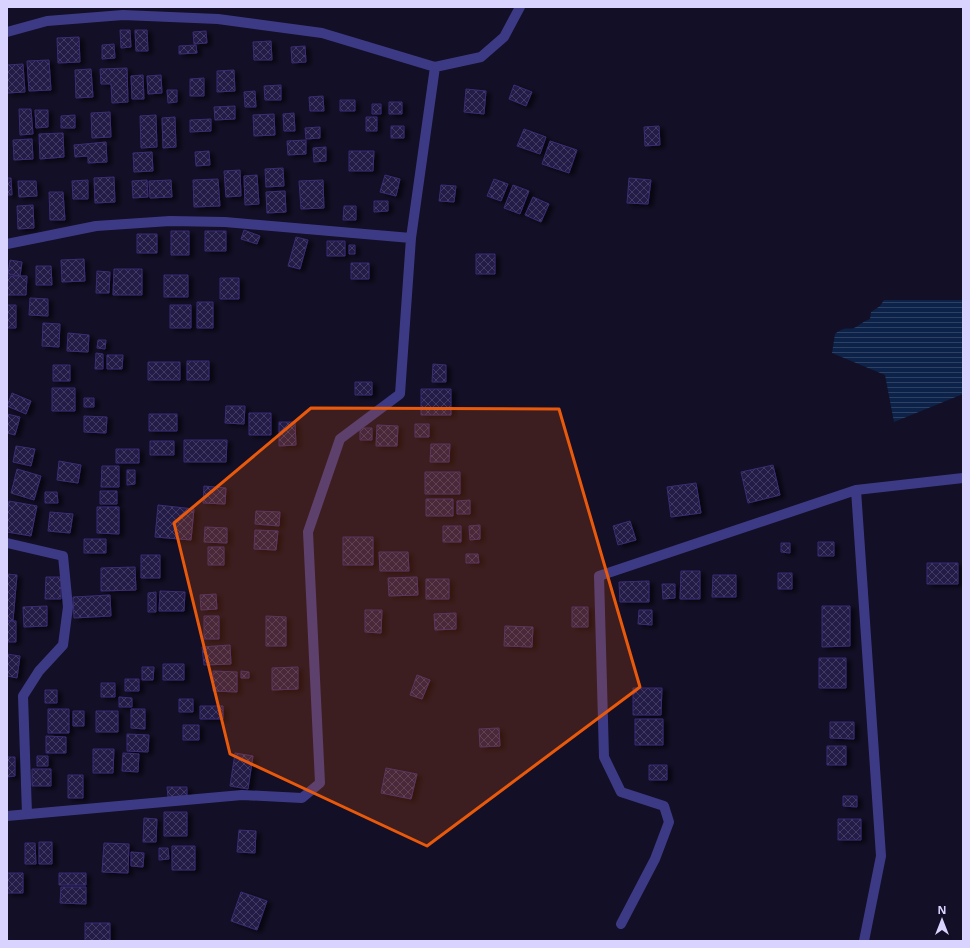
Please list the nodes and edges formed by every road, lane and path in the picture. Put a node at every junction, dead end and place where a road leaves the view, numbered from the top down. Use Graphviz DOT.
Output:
graph roads {
  1 [pos="520,7"];
  2 [pos="7,32"];
  3 [pos="435,67"];
  4 [pos="411,238"];
  5 [pos="7,244"];
  6 [pos="963,478"];
  7 [pos="856,490"];
  8 [pos="7,543"];
  9 [pos="27,814"];
  10 [pos="7,816"];
  11 [pos="621,924"];
  12 [pos="864,941"];
  1 -- 3 [label="street"];
  2 -- 3 [label="street"];
  3 -- 4 [label="street"];
  4 -- 5 [label="street"];
  4 -- 9 [label="street"];
  6 -- 7 [label="street"];
  7 -- 11 [label="street"];
  7 -- 12 [label="street"];
  8 -- 9 [label="street"];
  9 -- 10 [label="street"];
}
